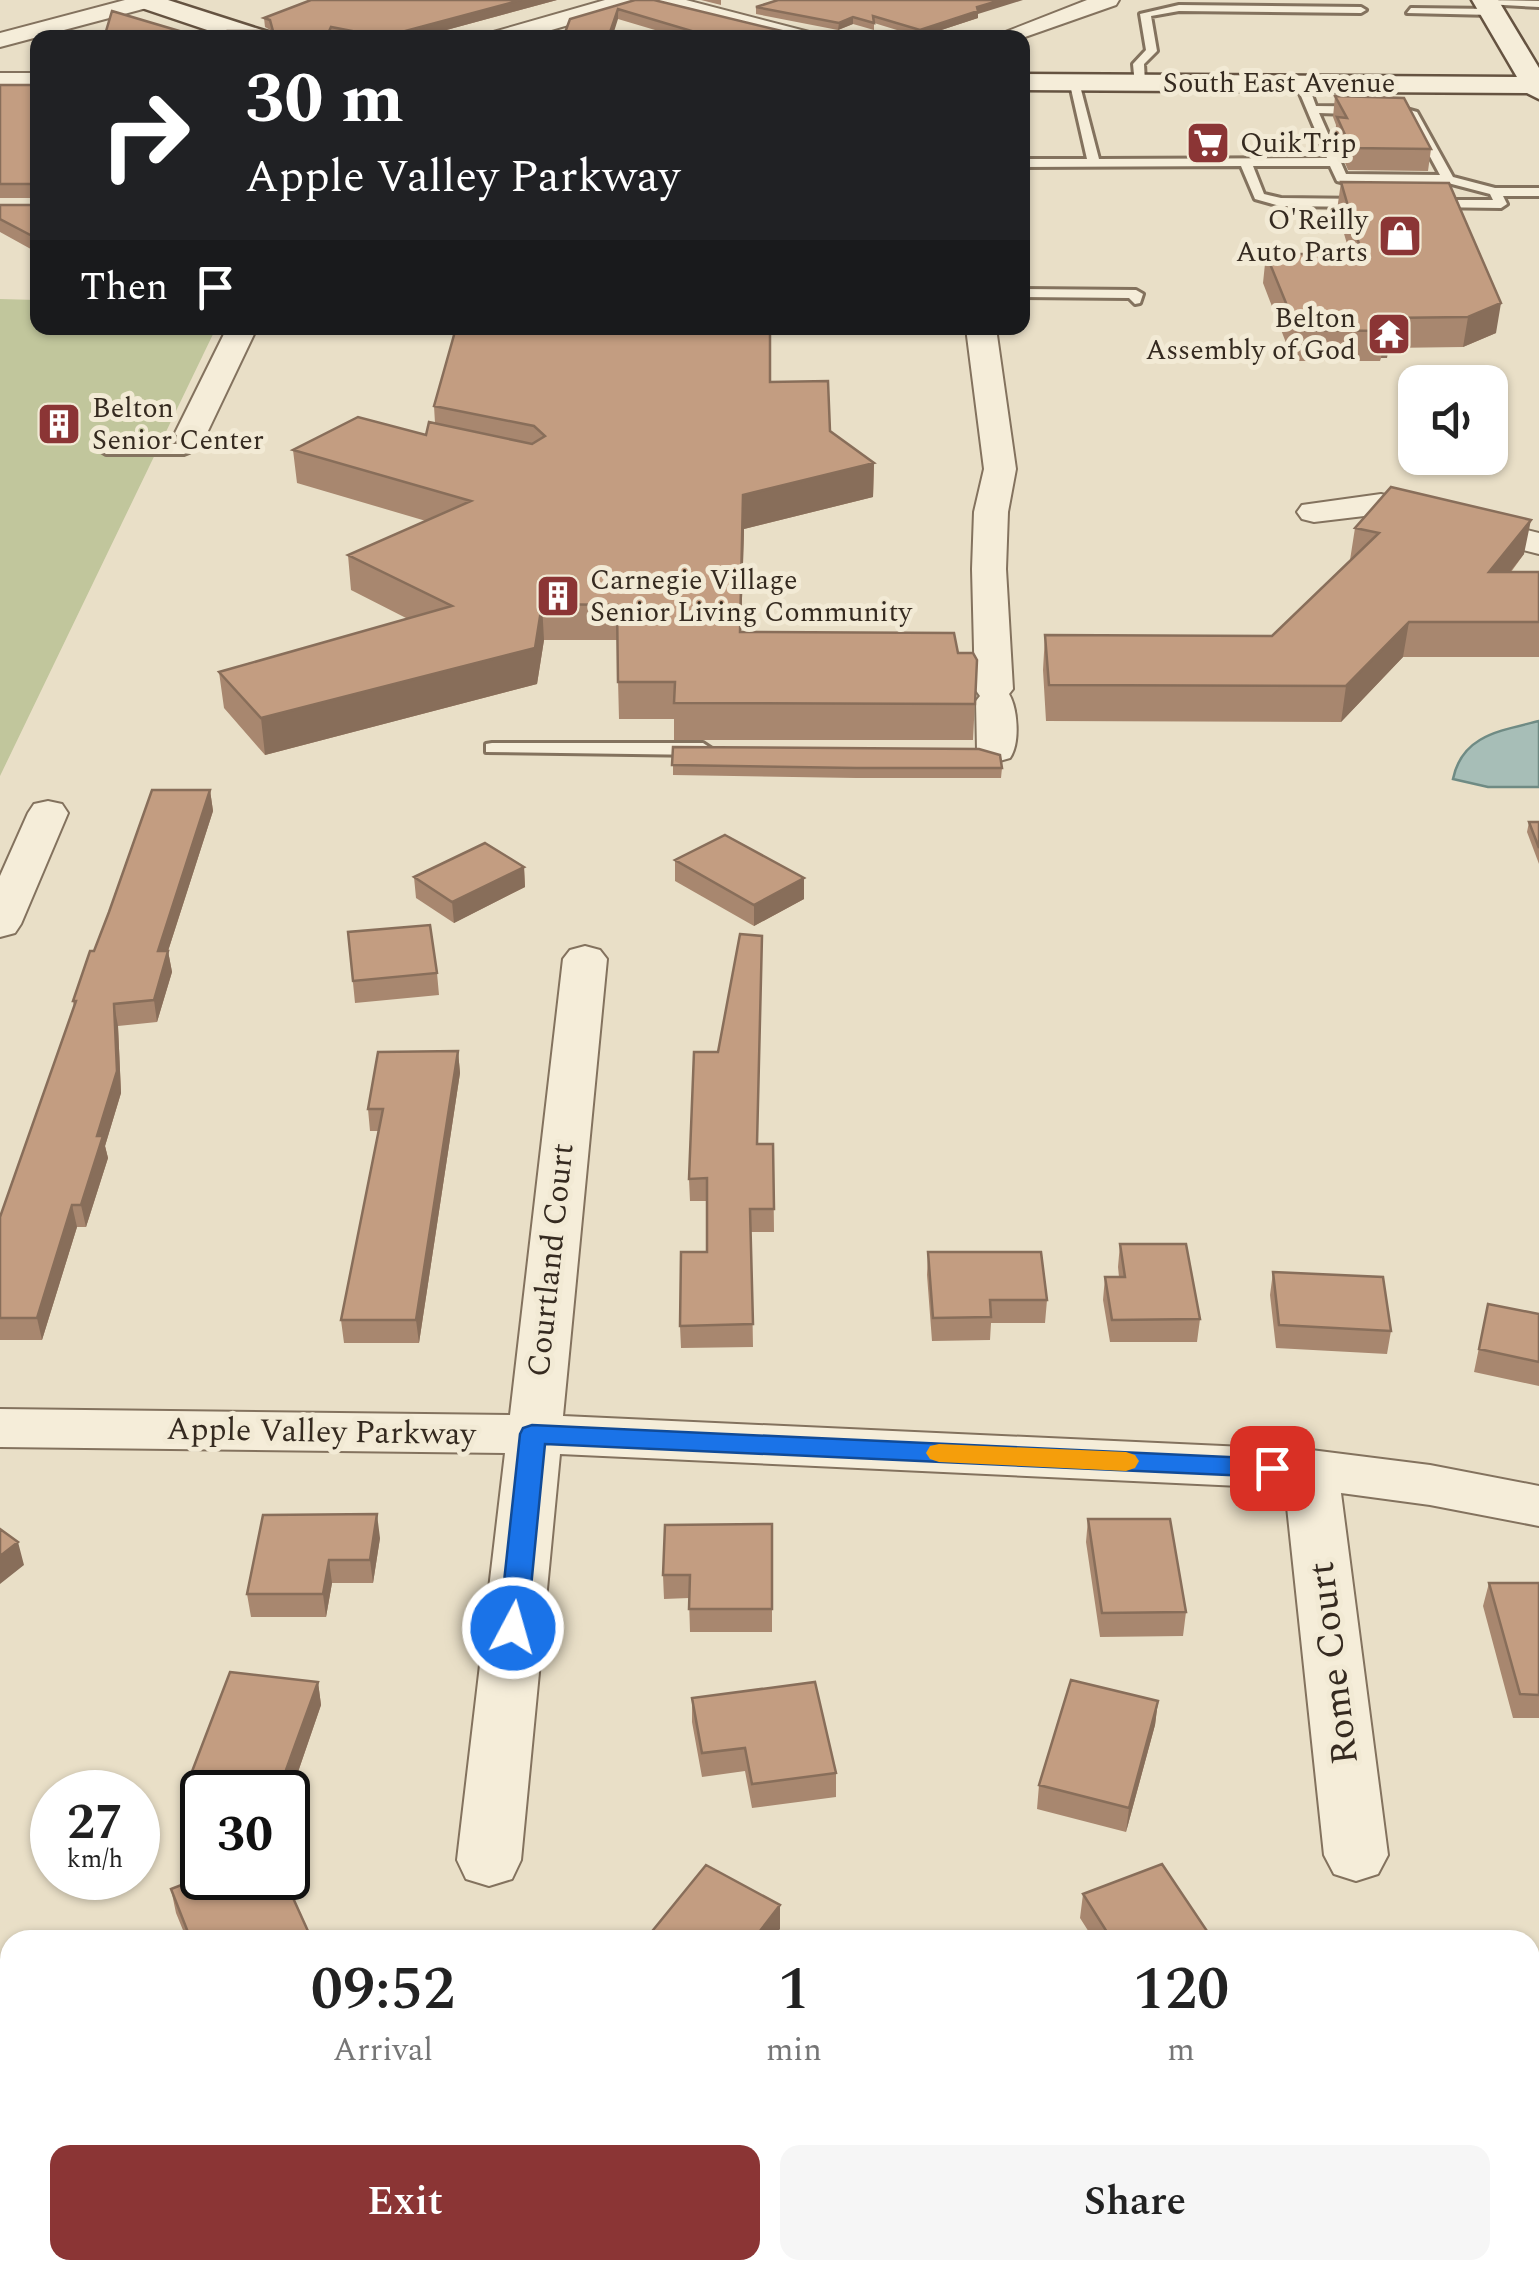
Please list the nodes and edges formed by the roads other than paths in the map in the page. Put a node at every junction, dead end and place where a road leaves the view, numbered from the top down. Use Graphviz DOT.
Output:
graph roads {
  1 [pos="145,0"];
  2 [pos="629,0"];
  3 [pos="660,0"];
  4 [pos="1108,0"];
  5 [pos="1539,4"];
  6 [pos="1488,5"];
  7 [pos="1361,10"];
  8 [pos="1411,11"];
  9 [pos="36,30"];
  10 [pos="236,30"];
  11 [pos="526,30"];
  12 [pos="774,30"];
  13 [pos="1024,30"];
  14 [pos="30,32"];
  15 [pos="0,40"];
  16 [pos="1534,77"];
  17 [pos="0,80"];
  18 [pos="30,80"];
  19 [pos="1030,82"];
  20 [pos="1072,82"];
  21 [pos="1139,82"];
  22 [pos="1437,84"];
  23 [pos="1307,96"];
  24 [pos="1539,115"];
  25 [pos="1030,162"];
  26 [pos="1094,162"];
  27 [pos="1245,162"];
  28 [pos="1334,162"];
  29 [pos="1448,179"];
  30 [pos="1495,192"];
  31 [pos="1539,192"];
  32 [pos="1390,203"];
  33 [pos="1409,203"];
  34 [pos="1030,293"];
  35 [pos="1134,300"];
  36 [pos="239,335"];
  37 [pos="981,335"];
  38 [pos="191,433"];
  39 [pos="106,449"];
  40 [pos="1314,512"];
  41 [pos="1539,544"];
  42 [pos="492,748"];
  43 [pos="725,749"];
  44 [pos="986,750"];
  45 [pos="48,813"];
  46 [pos="0,924"];
  47 [pos="585,959"];
  48 [pos="0,1428"];
  49 [pos="532,1434"];
  50 [pos="1311,1470"];
  51 [pos="1539,1506"];
  52 [pos="1356,1856"];
  53 [pos="489,1860"];
  1 -- 9 [label="street"];
  1 -- 10 [label="main road"];
  2 -- 11 [label="street"];
  3 -- 12 [label="street"];
  4 -- 13 [label="street"];
  5 -- 6 [label="lane"];
  6 -- 8 [label="lane"];
  6 -- 16 [label="main road"];
  7 -- 21 [label="lane"];
  14 -- 15 [label="street"];
  16 -- 22 [label="main road, South East Avenue"];
  17 -- 18 [label="street"];
  19 -- 20 [label="main road, South East Avenue"];
  20 -- 21 [label="main road, South East Avenue"];
  20 -- 26 [label="lane"];
  21 -- 23 [label="main road, South East Avenue"];
  22 -- 23 [label="main road, South East Avenue"];
  22 -- 24 [label="main road"];
  23 -- 28 [label="lane"];
  23 -- 29 [label="lane"];
  25 -- 26 [label="lane"];
  26 -- 27 [label="lane"];
  27 -- 28 [label="lane"];
  27 -- 32 [label="lane"];
  28 -- 29 [label="lane"];
  29 -- 30 [label="lane"];
  30 -- 31 [label="lane"];
  30 -- 33 [label="lane"];
  34 -- 35 [label="lane"];
  36 -- 38 [label="street"];
  37 -- 44 [label="street"];
  38 -- 39 [label="lane"];
  40 -- 41 [label="street"];
  42 -- 43 [label="lane"];
  45 -- 46 [label="street"];
  47 -- 49 [label="street, Courtland Court"];
  48 -- 49 [label="street, Apple Valley Parkway"];
  49 -- 50 [label="street, Apple Valley Parkway"];
  49 -- 53 [label="street, Courtland Court"];
  50 -- 51 [label="street, Apple Valley Parkway"];
  50 -- 52 [label="street, Rome Court"];
}
